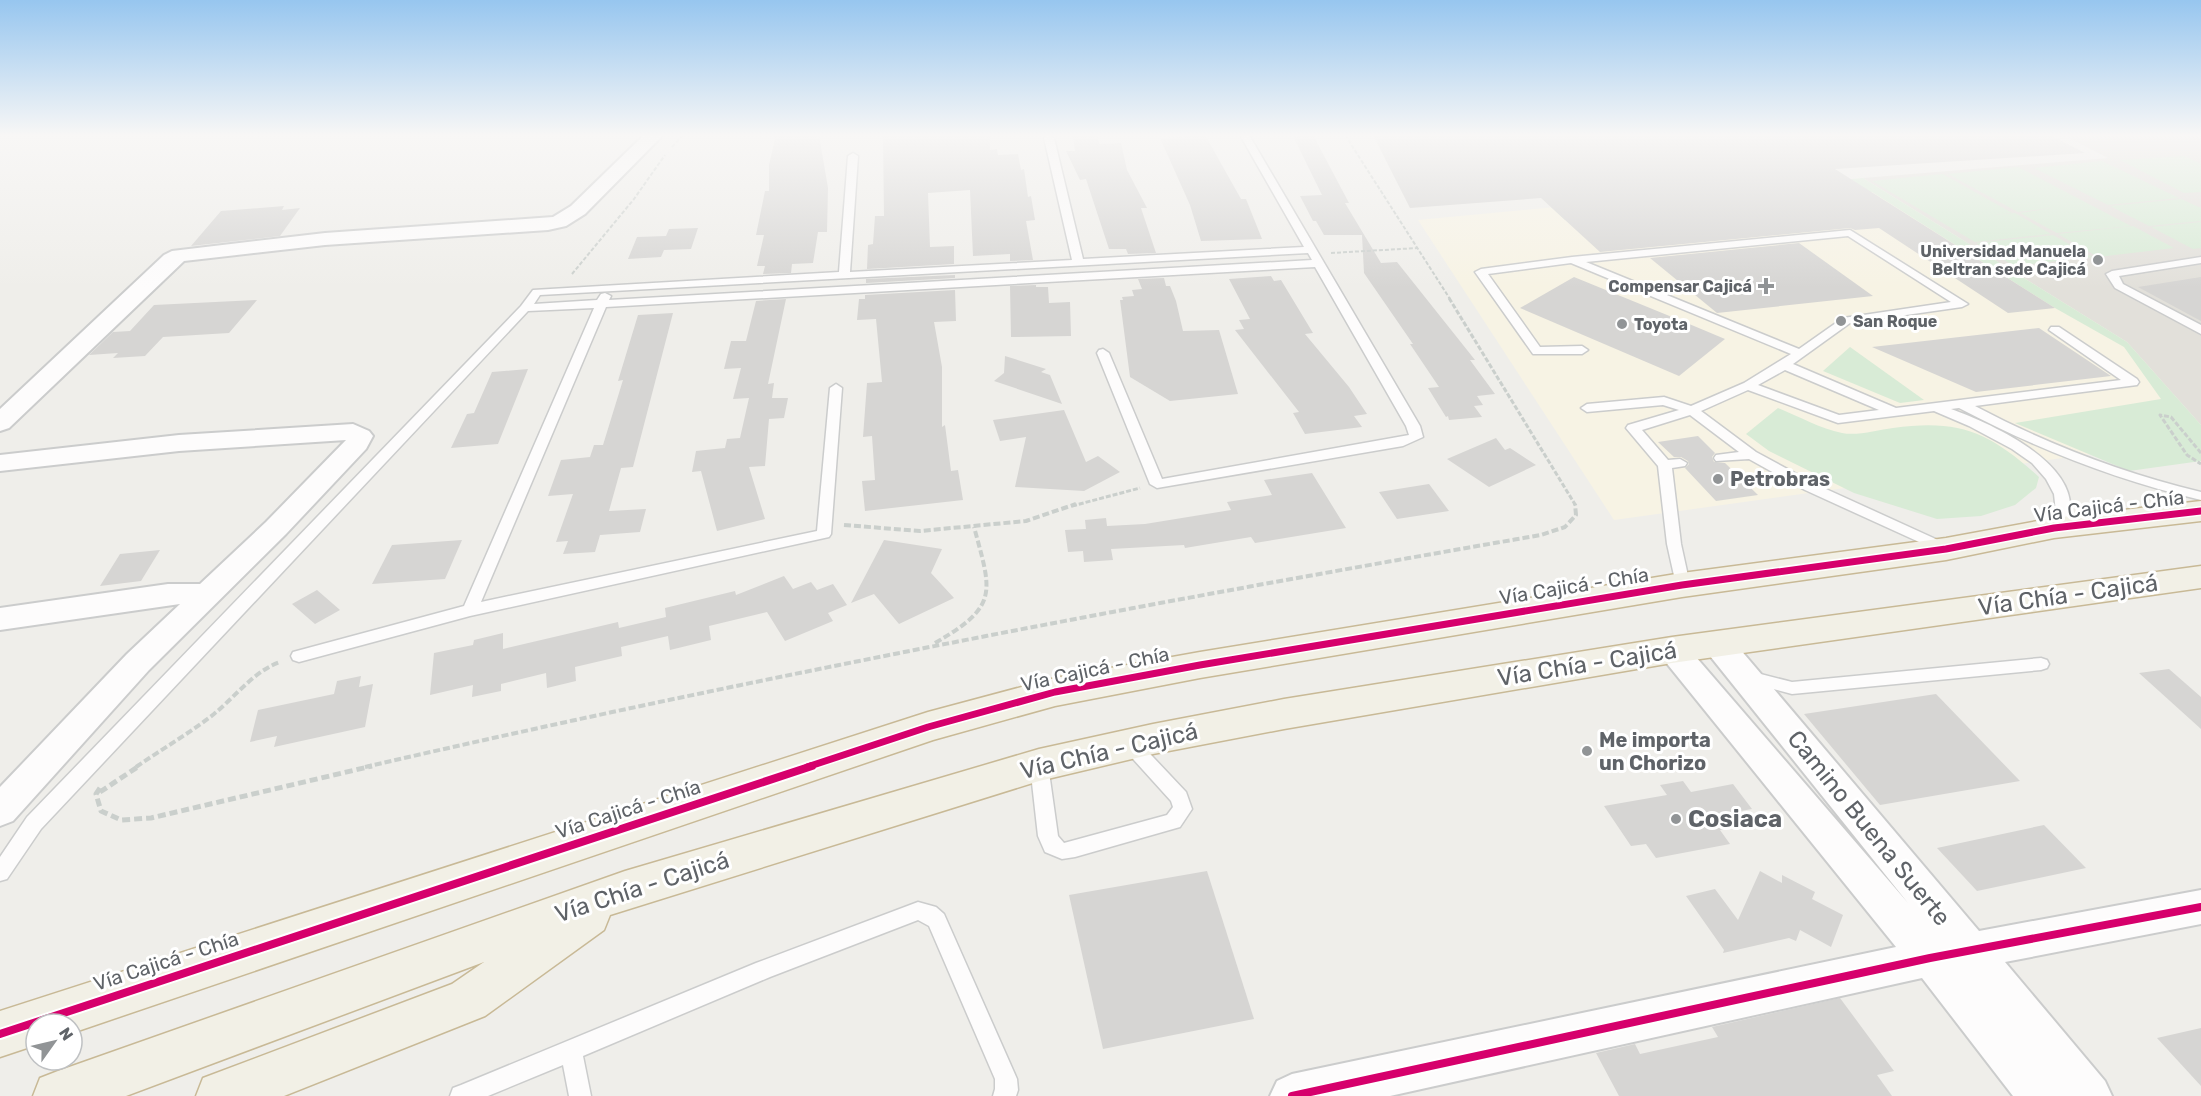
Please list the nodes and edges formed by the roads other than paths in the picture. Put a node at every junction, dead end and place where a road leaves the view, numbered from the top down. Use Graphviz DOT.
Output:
graph roads {
  1 [pos="602,186"];
  2 [pos="851,186"];
  3 [pos="1060,186"];
  4 [pos="1275,186"];
  5 [pos="1315,256"];
  6 [pos="1572,260"];
  7 [pos="2201,260"];
  8 [pos="1078,262"];
  9 [pos="970,268"];
  10 [pos="844,275"];
  11 [pos="970,282"];
  12 [pos="609,288"];
  13 [pos="531,300"];
  14 [pos="602,302"];
  15 [pos="2055,330"];
  16 [pos="2201,330"];
  17 [pos="1582,350"];
  18 [pos="1103,353"];
  19 [pos="1798,353"];
  20 [pos="1784,365"];
  21 [pos="1748,386"];
  22 [pos="836,388"];
  23 [pos="1962,404"];
  24 [pos="1935,407"];
  25 [pos="1587,408"];
  26 [pos="1692,411"];
  27 [pos="1895,412"];
  28 [pos="0,423"];
  29 [pos="1751,454"];
  30 [pos="1721,458"];
  31 [pos="0,463"];
  32 [pos="2199,508"];
  33 [pos="2054,528"];
  34 [pos="1946,549"];
  35 [pos="2201,577"];
  36 [pos="1682,585"];
  37 [pos="205,597"];
  38 [pos="470,610"];
  39 [pos="0,619"];
  40 [pos="1717,643"];
  41 [pos="1672,650"];
  42 [pos="299,656"];
  43 [pos="2041,664"];
  44 [pos="1744,675"];
  45 [pos="1130,744"];
  46 [pos="1039,765"];
  47 [pos="0,811"];
  48 [pos="0,873"];
  49 [pos="625,890"];
  50 [pos="2201,907"];
  51 [pos="1969,951"];
  52 [pos="1930,958"];
  53 [pos="0,1034"];
  54 [pos="571,1050"];
  55 [pos="58,1096"];
  56 [pos="220,1096"];
  57 [pos="461,1096"];
  58 [pos="580,1096"];
  59 [pos="1004,1096"];
  60 [pos="1292,1096"];
  61 [pos="2040,1096"];
  62 [pos="2090,1096"];
  1 -- 28 [label="street"];
  2 -- 10 [label="lane"];
  3 -- 8 [label="lane"];
  4 -- 5 [label="lane"];
  5 -- 8 [label="lane"];
  5 -- 11 [label="lane"];
  5 -- 18 [label="lane"];
  6 -- 17 [label="lane"];
  6 -- 19 [label="lane"];
  6 -- 19 [label="lane"];
  7 -- 16 [label="lane"];
  8 -- 9 [label="lane"];
  9 -- 10 [label="lane"];
  9 -- 11 [label="lane"];
  10 -- 12 [label="lane"];
  11 -- 14 [label="lane"];
  12 -- 13 [label="lane"];
  12 -- 14 [label="lane"];
  13 -- 14 [label="lane"];
  13 -- 48 [label="lane"];
  14 -- 38 [label="lane"];
  15 -- 23 [label="lane"];
  19 -- 20 [label="lane"];
  20 -- 21 [label="lane"];
  20 -- 27 [label="lane"];
  21 -- 26 [label="lane"];
  21 -- 27 [label="lane"];
  22 -- 38 [label="lane"];
  23 -- 24 [label="lane"];
  23 -- 32 [label="lane"];
  24 -- 27 [label="lane"];
  24 -- 33 [label="lane"];
  25 -- 26 [label="lane"];
  26 -- 29 [label="lane"];
  26 -- 36 [label="lane"];
  29 -- 30 [label="lane"];
  29 -- 34 [label="lane"];
  31 -- 37 [label="street"];
  32 -- 33 [label="highway, Vía Cajicá - Chía"];
  33 -- 34 [label="highway, Vía Cajicá - Chía"];
  34 -- 36 [label="highway, Vía Cajicá - Chía"];
  35 -- 40 [label="highway, Vía Chía - Cajicá"];
  36 -- 53 [label="highway, Vía Cajicá - Chía"];
  37 -- 39 [label="street"];
  37 -- 47 [label="street"];
  38 -- 42 [label="lane"];
  40 -- 41 [label="highway, Vía Chía - Cajicá"];
  40 -- 44 [label="street, Camino Buena Suerte"];
  41 -- 45 [label="highway, Vía Chía - Cajicá"];
  41 -- 52 [label="street, Camino Buena Suerte"];
  43 -- 44 [label="lane"];
  44 -- 51 [label="street, Camino Buena Suerte"];
  45 -- 46 [label="highway, Vía Chía - Cajicá"];
  45 -- 46 [label="lane"];
  46 -- 49 [label="highway, Vía Chía - Cajicá"];
  49 -- 55 [label="highway, Vía Chía - Cajicá"];
  49 -- 56 [label="highway"];
  50 -- 51 [label="street"];
  51 -- 52 [label="street"];
  51 -- 62 [label="street, Camino Buena Suerte"];
  52 -- 60 [label="street"];
  52 -- 61 [label="street, Camino Buena Suerte"];
  54 -- 57 [label="lane"];
  54 -- 58 [label="lane"];
  54 -- 59 [label="lane"];
}
